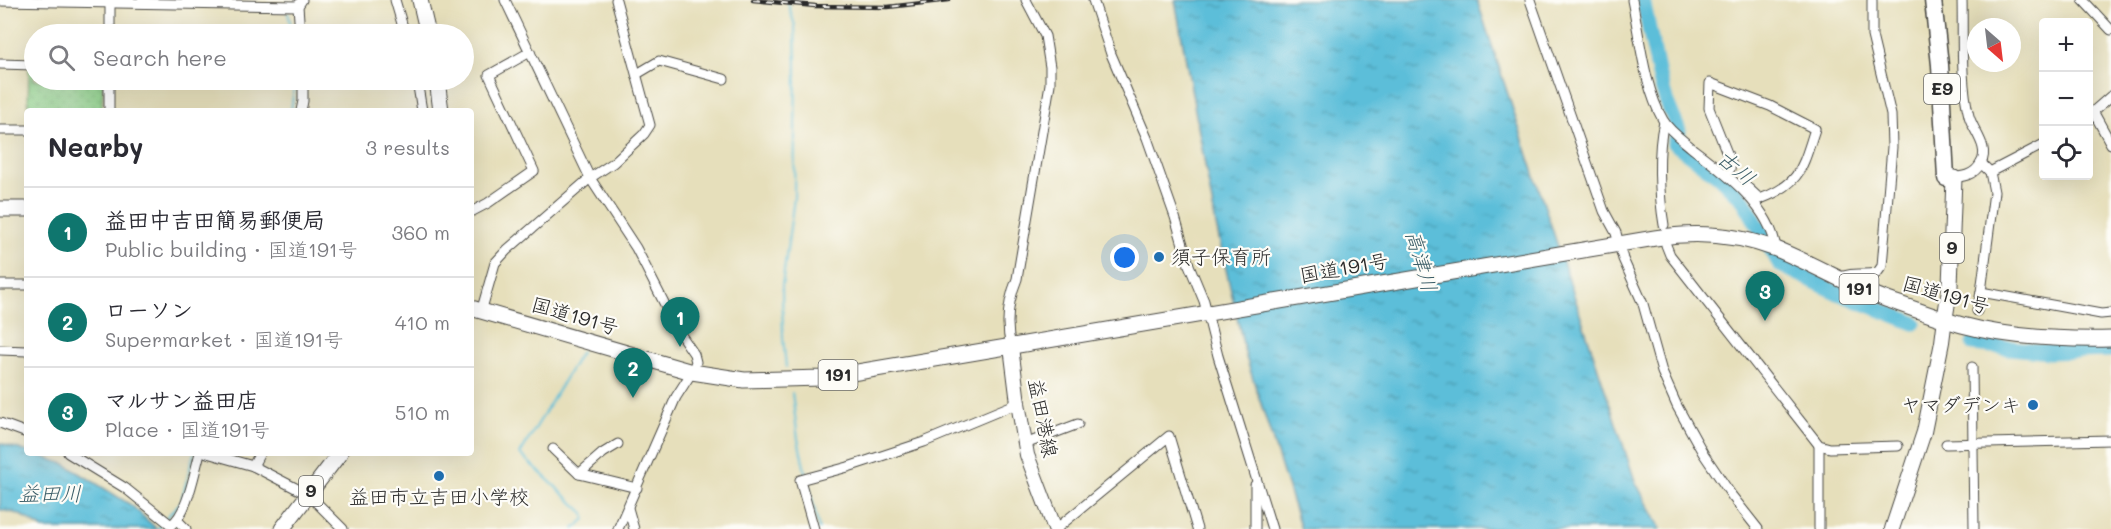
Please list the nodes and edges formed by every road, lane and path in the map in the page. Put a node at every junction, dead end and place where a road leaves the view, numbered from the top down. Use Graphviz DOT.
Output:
graph roads {
  1 [pos="395,0"];
  2 [pos="420,0"];
  3 [pos="505,0"];
  4 [pos="616,0"];
  5 [pos="1026,0"];
  6 [pos="1094,0"];
  7 [pos="1530,0"];
  8 [pos="1632,0"];
  9 [pos="1872,0"];
  10 [pos="1933,0"];
  11 [pos="1940,0"];
  12 [pos="1962,0"];
  13 [pos="2083,0"];
  14 [pos="0,1"];
  15 [pos="300,3"];
  16 [pos="110,4"];
  17 [pos="110,24"];
  18 [pos="300,24"];
  19 [pos="402,24"];
  20 [pos="426,24"];
  21 [pos="2111,30"];
  22 [pos="530,52"];
  23 [pos="0,64"];
  24 [pos="24,65"];
  25 [pos="637,74"];
  26 [pos="724,79"];
  27 [pos="109,90"];
  28 [pos="303,90"];
  29 [pos="419,90"];
  30 [pos="438,90"];
  31 [pos="2111,96"];
  32 [pos="109,108"];
  33 [pos="302,108"];
  34 [pos="422,108"];
  35 [pos="441,108"];
  36 [pos="2093,112"];
  37 [pos="2093,117"];
  38 [pos="1664,122"];
  39 [pos="0,130"];
  40 [pos="24,130"];
  41 [pos="2111,144"];
  42 [pos="2039,146"];
  43 [pos="1981,163"];
  44 [pos="1990,172"];
  45 [pos="1726,174"];
  46 [pos="590,178"];
  47 [pos="1950,178"];
  48 [pos="1743,190"];
  49 [pos="0,208"];
  50 [pos="24,209"];
  51 [pos="474,210"];
  52 [pos="1664,225"];
  53 [pos="1616,244"];
  54 [pos="1666,245"];
  55 [pos="1776,249"];
  56 [pos="1838,278"];
  57 [pos="0,285"];
  58 [pos="24,285"];
  59 [pos="1981,292"];
  60 [pos="476,310"];
  61 [pos="1977,311"];
  62 [pos="2111,313"];
  63 [pos="1208,314"];
  64 [pos="1945,318"];
  65 [pos="2111,339"];
  66 [pos="1011,347"];
  67 [pos="0,350"];
  68 [pos="24,351"];
  69 [pos="1972,367"];
  70 [pos="692,372"];
  71 [pos="1018,403"];
  72 [pos="0,423"];
  73 [pos="1078,424"];
  74 [pos="24,432"];
  75 [pos="2111,440"];
  76 [pos="1973,443"];
  77 [pos="618,444"];
  78 [pos="1025,444"];
  79 [pos="1946,444"];
  80 [pos="1820,445"];
  81 [pos="1898,446"];
  82 [pos="553,449"];
  83 [pos="81,456"];
  84 [pos="199,456"];
  85 [pos="218,456"];
  86 [pos="258,456"];
  87 [pos="338,456"];
  88 [pos="253,466"];
  89 [pos="579,474"];
  90 [pos="1255,477"];
  91 [pos="637,488"];
  92 [pos="309,495"];
  93 [pos="628,508"];
  94 [pos="177,520"];
  95 [pos="186,529"];
  96 [pos="282,529"];
  97 [pos="343,529"];
  98 [pos="618,529"];
  99 [pos="634,529"];
  100 [pos="814,529"];
  101 [pos="1055,529"];
  102 [pos="1197,529"];
  103 [pos="1255,529"];
  104 [pos="1272,529"];
  105 [pos="1758,529"];
  106 [pos="1819,529"];
  107 [pos="1892,529"];
  108 [pos="1974,529"];
  1 -- 19 [label="street"];
  2 -- 20 [label="highway"];
  3 -- 22 [label="street"];
  4 -- 25 [label="street"];
  5 -- 66 [label="street"];
  6 -- 63 [label="street"];
  7 -- 53 [label="street"];
  8 -- 38 [label="street"];
  9 -- 56 [label="street"];
  10 -- 47 [label="highway, E9"];
  11 -- 47 [label="highway, E9"];
  12 -- 43 [label="street"];
  13 -- 21 [label="street"];
  14 -- 16 [label="street"];
  15 -- 16 [label="street"];
  15 -- 18 [label="street"];
  16 -- 17 [label="street"];
  22 -- 46 [label="street"];
  22 -- 51 [label="street"];
  23 -- 24 [label="street"];
  25 -- 26 [label="street"];
  25 -- 46 [label="street"];
  27 -- 32 [label="street"];
  28 -- 33 [label="street"];
  29 -- 34 [label="street"];
  30 -- 35 [label="highway"];
  31 -- 36 [label="street"];
  37 -- 41 [label="street"];
  38 -- 45 [label="street"];
  38 -- 52 [label="street"];
  39 -- 40 [label="street"];
  42 -- 44 [label="street"];
  43 -- 44 [label="street"];
  43 -- 47 [label="street"];
  44 -- 59 [label="street"];
  45 -- 48 [label="street"];
  45 -- 48 [label="street"];
  46 -- 60 [label="street"];
  46 -- 70 [label="street"];
  47 -- 64 [label="highway, 9"];
  48 -- 55 [label="street"];
  49 -- 50 [label="highway"];
  53 -- 55 [label="highway, 国道191号 / 191"];
  53 -- 63 [label="highway, 国道191号 / 191"];
  53 -- 105 [label="street"];
  54 -- 80 [label="street"];
  55 -- 56 [label="highway, 国道191号 / 191"];
  56 -- 64 [label="highway, 国道191号 / 191"];
  57 -- 58 [label="street"];
  59 -- 61 [label="street"];
  59 -- 62 [label="street"];
  60 -- 70 [label="highway, 国道191号 / 191"];
  63 -- 66 [label="highway, 国道191号 / 191"];
  63 -- 90 [label="street"];
  64 -- 65 [label="highway, 国道191号 / 191"];
  64 -- 107 [label="main road"];
  66 -- 70 [label="highway, 国道191号 / 191"];
  66 -- 71 [label="main road, 益田港線"];
  67 -- 68 [label="street"];
  69 -- 76 [label="street"];
  70 -- 91 [label="street"];
  71 -- 78 [label="main road, 益田港線"];
  71 -- 100 [label="street"];
  72 -- 74 [label="street"];
  73 -- 78 [label="street"];
  75 -- 76 [label="street"];
  76 -- 79 [label="street"];
  76 -- 108 [label="street"];
  77 -- 89 [label="street"];
  78 -- 101 [label="main road, 益田港線"];
  80 -- 81 [label="street"];
  80 -- 106 [label="street"];
  82 -- 89 [label="street"];
  83 -- 94 [label="street"];
  84 -- 94 [label="street"];
  85 -- 88 [label="street"];
  86 -- 88 [label="street"];
  87 -- 92 [label="highway, 9"];
  88 -- 92 [label="street"];
  89 -- 91 [label="street"];
  90 -- 103 [label="street"];
  90 -- 104 [label="street"];
  91 -- 93 [label="street"];
  92 -- 96 [label="highway, 9"];
  92 -- 97 [label="street"];
  93 -- 98 [label="street"];
  93 -- 99 [label="street"];
  94 -- 95 [label="street"];
  101 -- 102 [label="street"];
}
